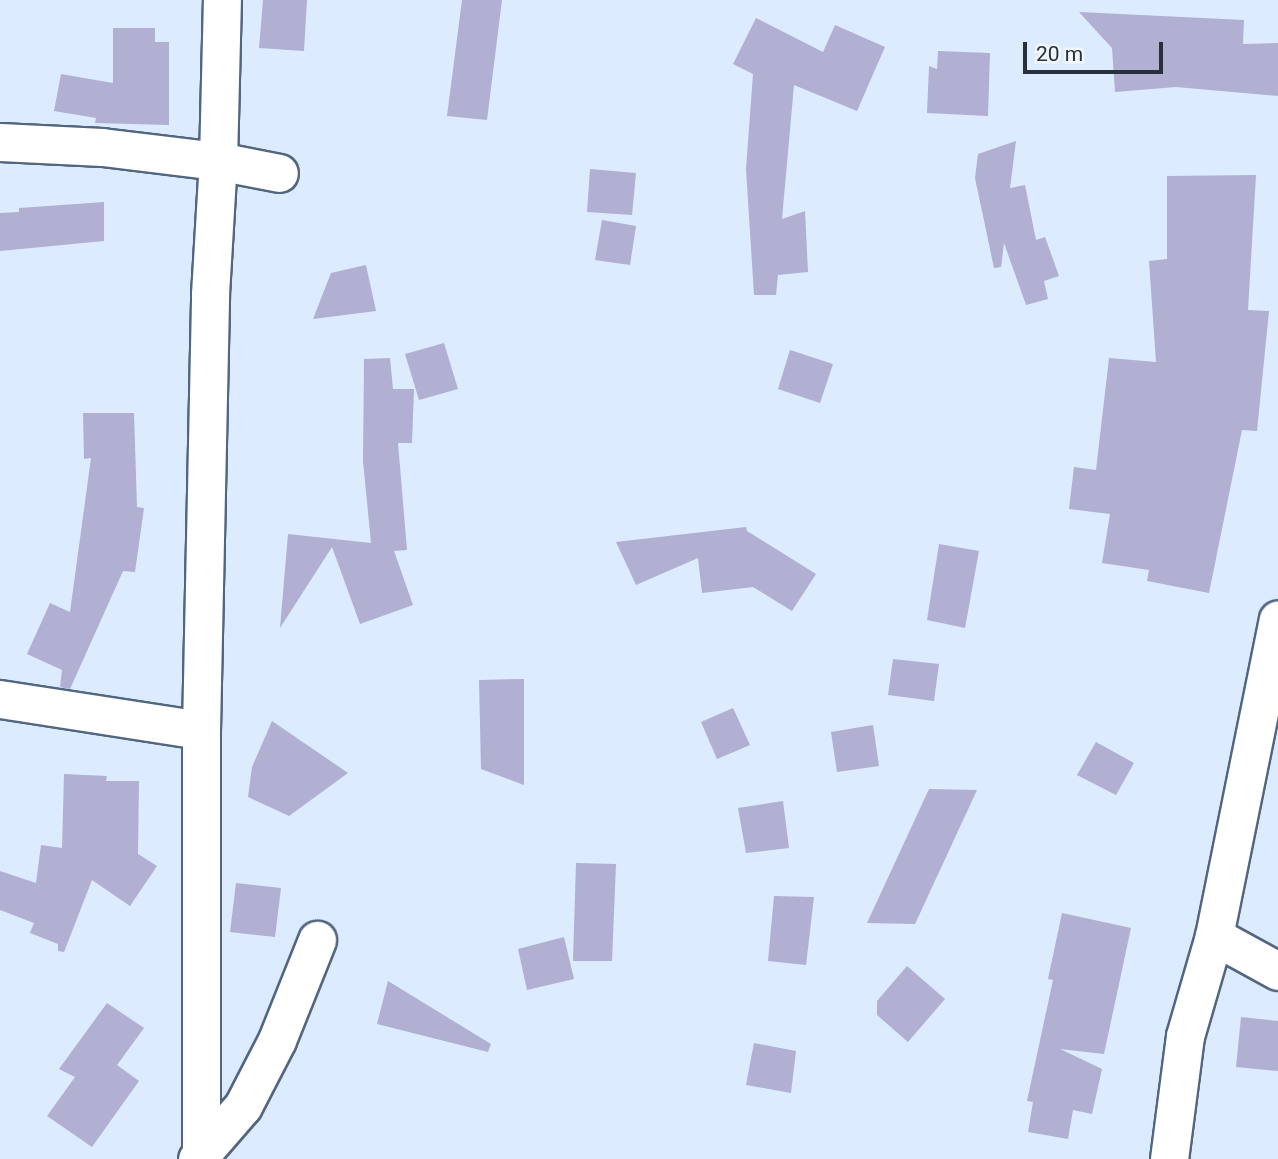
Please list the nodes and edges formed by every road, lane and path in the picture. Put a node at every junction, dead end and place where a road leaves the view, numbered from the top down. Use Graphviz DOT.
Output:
graph roads {
  1 [pos="222,0"];
  2 [pos="0,142"];
  3 [pos="218,161"];
  4 [pos="279,173"];
  5 [pos="1278,619"];
  6 [pos="0,699"];
  7 [pos="201,730"];
  8 [pos="1214,936"];
  9 [pos="317,940"];
  10 [pos="1278,971"];
  11 [pos="199,1156"];
  12 [pos="1169,1159"];
  1 -- 3 [label="street"];
  2 -- 3 [label="street"];
  3 -- 4 [label="street"];
  3 -- 7 [label="street"];
  5 -- 8 [label="street"];
  6 -- 7 [label="street"];
  7 -- 11 [label="street"];
  8 -- 10 [label="street"];
  8 -- 12 [label="street"];
  9 -- 11 [label="street"];
}
